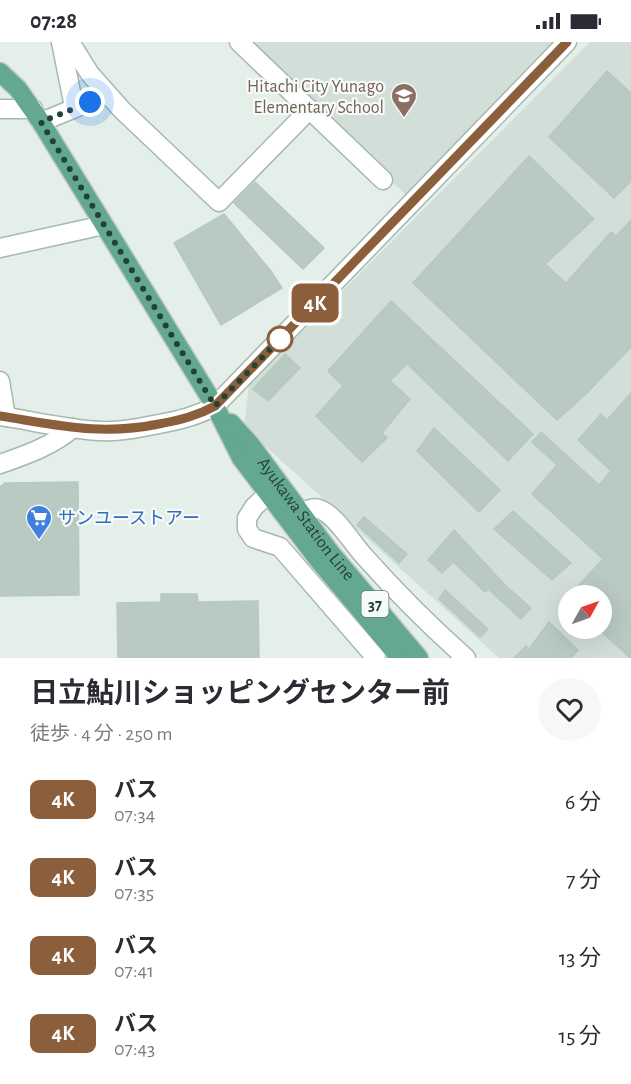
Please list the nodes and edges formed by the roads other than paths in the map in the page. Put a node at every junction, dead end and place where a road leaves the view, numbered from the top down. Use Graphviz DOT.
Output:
graph roads {
  1 [pos="61,42"];
  2 [pos="70,42"];
  3 [pos="239,42"];
  4 [pos="567,42"];
  5 [pos="0,72"];
  6 [pos="105,91"];
  7 [pos="74,107"];
  8 [pos="0,109"];
  9 [pos="310,109"];
  10 [pos="37,116"];
  11 [pos="383,180"];
  12 [pos="104,225"];
  13 [pos="0,248"];
  14 [pos="0,381"];
  15 [pos="215,406"];
  16 [pos="3,417"];
  17 [pos="73,428"];
  18 [pos="0,464"];
  19 [pos="268,494"];
  20 [pos="301,513"];
  21 [pos="376,658"];
  22 [pos="400,658"];
  23 [pos="419,658"];
  24 [pos="466,658"];
  1 -- 7 [label="street"];
  2 -- 6 [label="street"];
  3 -- 9 [label="street"];
  4 -- 15 [label="street"];
  5 -- 10 [label="main road, Ayukawa Station Line / 37"];
  6 -- 7 [label="street"];
  6 -- 9 [label="street"];
  7 -- 10 [label="street"];
  8 -- 10 [label="street"];
  9 -- 11 [label="street"];
  10 -- 12 [label="main road, Ayukawa Station Line / 37"];
  12 -- 13 [label="street"];
  12 -- 15 [label="main road, Ayukawa Station Line / 37"];
  14 -- 16 [label="street"];
  15 -- 17 [label="street"];
  15 -- 19 [label="main road, Ayukawa Station Line / 37"];
  15 -- 20 [label="main road, Ayukawa Station Line / 37"];
  16 -- 17 [label="street"];
  17 -- 18 [label="street"];
  19 -- 21 [label="street"];
  19 -- 22 [label="main road, Ayukawa Station Line / 37"];
  20 -- 23 [label="main road, Ayukawa Station Line / 37"];
  20 -- 24 [label="street"];
}
